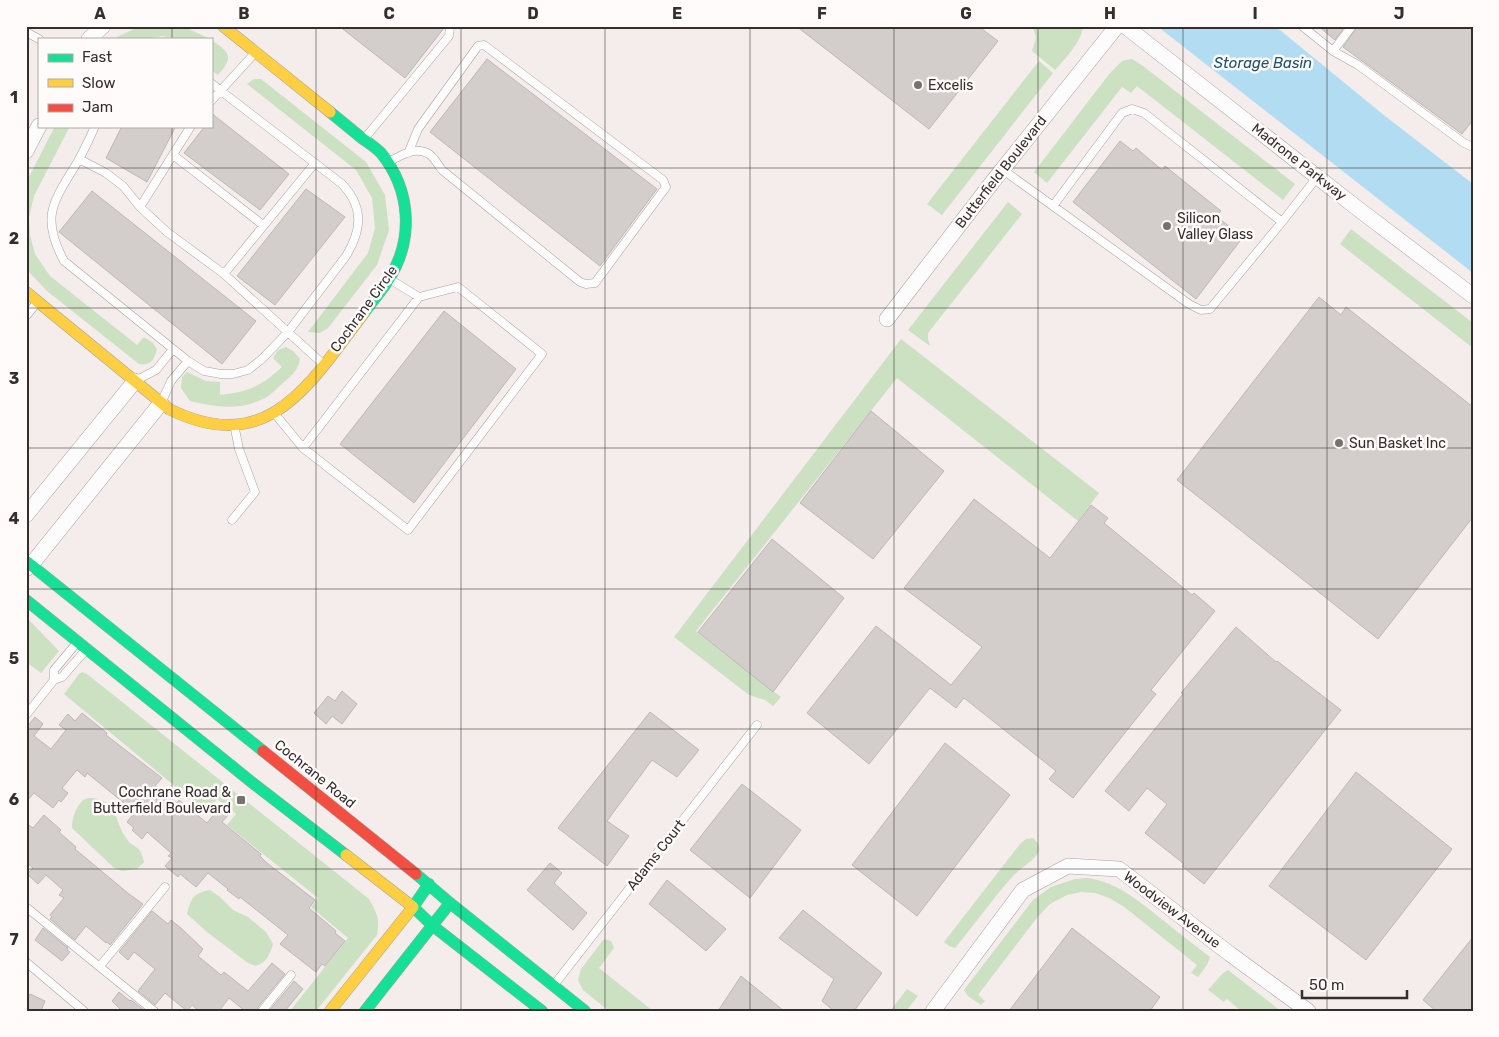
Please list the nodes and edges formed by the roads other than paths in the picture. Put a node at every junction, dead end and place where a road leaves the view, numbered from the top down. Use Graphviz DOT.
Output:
graph roads {
  1 [pos="103,26"];
  2 [pos="223,26"];
  3 [pos="449,26"];
  4 [pos="1118,26"];
  5 [pos="1125,26"];
  6 [pos="1302,26"];
  7 [pos="1352,26"];
  8 [pos="26,32"];
  9 [pos="38,38"];
  10 [pos="90,38"];
  11 [pos="1332,51"];
  12 [pos="256,52"];
  13 [pos="212,84"];
  14 [pos="221,91"];
  15 [pos="212,100"];
  16 [pos="38,128"];
  17 [pos="94,128"];
  18 [pos="190,128"];
  19 [pos="364,139"];
  20 [pos="1473,147"];
  21 [pos="26,151"];
  22 [pos="409,151"];
  23 [pos="174,155"];
  24 [pos="79,159"];
  25 [pos="388,162"];
  26 [pos="315,163"];
  27 [pos="1003,170"];
  28 [pos="1318,176"];
  29 [pos="1054,206"];
  30 [pos="140,207"];
  31 [pos="1282,222"];
  32 [pos="263,225"];
  33 [pos="224,274"];
  34 [pos="389,279"];
  35 [pos="26,292"];
  36 [pos="1473,296"];
  37 [pos="419,297"];
  38 [pos="37,302"];
  39 [pos="26,316"];
  40 [pos="887,319"];
  41 [pos="288,332"];
  42 [pos="173,349"];
  43 [pos="188,362"];
  44 [pos="324,364"];
  45 [pos="135,381"];
  46 [pos="161,403"];
  47 [pos="274,413"];
  48 [pos="234,426"];
  49 [pos="303,448"];
  50 [pos="26,515"];
  51 [pos="232,520"];
  52 [pos="28,565"];
  53 [pos="26,600"];
  54 [pos="78,641"];
  55 [pos="87,649"];
  56 [pos="54,680"];
  57 [pos="26,715"];
  58 [pos="757,725"];
  59 [pos="429,884"];
  60 [pos="165,887"];
  61 [pos="450,903"];
  62 [pos="413,907"];
  63 [pos="26,908"];
  64 [pos="433,926"];
  65 [pos="27,966"];
  66 [pos="100,966"];
  67 [pos="291,975"];
  68 [pos="554,986"];
  69 [pos="84,1011"];
  70 [pos="154,1011"];
  71 [pos="262,1011"];
  72 [pos="330,1011"];
  73 [pos="365,1011"];
  74 [pos="542,1011"];
  75 [pos="585,1011"];
  76 [pos="933,1011"];
  77 [pos="1308,1011"];
  1 -- 10 [label="street"];
  2 -- 12 [label="main road, Cochrane Circle"];
  3 -- 19 [label="lane"];
  4 -- 27 [label="street, Butterfield Boulevard"];
  5 -- 28 [label="street, Madrone Parkway"];
  6 -- 11 [label="lane"];
  7 -- 11 [label="lane"];
  8 -- 9 [label="lane"];
  11 -- 20 [label="lane"];
  12 -- 14 [label="lane"];
  12 -- 19 [label="main road, Cochrane Circle"];
  13 -- 14 [label="lane"];
  14 -- 15 [label="lane"];
  14 -- 26 [label="lane"];
  16 -- 21 [label="street"];
  17 -- 24 [label="lane"];
  18 -- 23 [label="lane"];
  19 -- 25 [label="main road, Cochrane Circle"];
  22 -- 22 [label="lane"];
  22 -- 25 [label="lane"];
  23 -- 30 [label="lane"];
  23 -- 32 [label="lane"];
  24 -- 30 [label="lane"];
  24 -- 42 [label="lane"];
  25 -- 34 [label="main road, Cochrane Circle"];
  26 -- 32 [label="lane"];
  26 -- 41 [label="lane"];
  27 -- 29 [label="lane"];
  27 -- 40 [label="street, Butterfield Boulevard"];
  28 -- 31 [label="lane"];
  28 -- 36 [label="street, Madrone Parkway"];
  29 -- 31 [label="lane"];
  29 -- 31 [label="lane"];
  30 -- 33 [label="lane"];
  32 -- 33 [label="lane"];
  33 -- 41 [label="lane"];
  34 -- 37 [label="lane"];
  34 -- 44 [label="main road, Cochrane Circle"];
  35 -- 38 [label="main road, Cochrane Circle"];
  37 -- 49 [label="lane"];
  37 -- 49 [label="lane"];
  38 -- 39 [label="lane"];
  38 -- 45 [label="main road, Cochrane Circle"];
  41 -- 43 [label="lane"];
  41 -- 44 [label="lane"];
  42 -- 43 [label="lane"];
  42 -- 45 [label="lane"];
  43 -- 46 [label="lane"];
  44 -- 47 [label="main road, Cochrane Circle"];
  45 -- 46 [label="main road, Cochrane Circle"];
  45 -- 50 [label="street"];
  46 -- 48 [label="main road, Cochrane Circle"];
  46 -- 52 [label="street"];
  47 -- 48 [label="main road, Cochrane Circle"];
  47 -- 49 [label="lane"];
  48 -- 51 [label="lane"];
  52 -- 59 [label="main road, Cochrane Road"];
  53 -- 54 [label="main road"];
  54 -- 55 [label="main road"];
  54 -- 56 [label="lane"];
  55 -- 56 [label="lane"];
  55 -- 62 [label="main road"];
  56 -- 57 [label="lane"];
  58 -- 68 [label="lane, Adams Court"];
  59 -- 61 [label="main road, Cochrane Road"];
  59 -- 62 [label="main road"];
  60 -- 66 [label="lane"];
  61 -- 64 [label="main road"];
  61 -- 68 [label="main road, Cochrane Road"];
  62 -- 64 [label="main road"];
  62 -- 72 [label="main road"];
  63 -- 66 [label="lane"];
  64 -- 73 [label="main road"];
  64 -- 74 [label="main road"];
  65 -- 69 [label="lane"];
  66 -- 70 [label="lane"];
  67 -- 71 [label="lane"];
  68 -- 75 [label="main road, Cochrane Road"];
  76 -- 77 [label="street, Woodview Avenue"];
}
